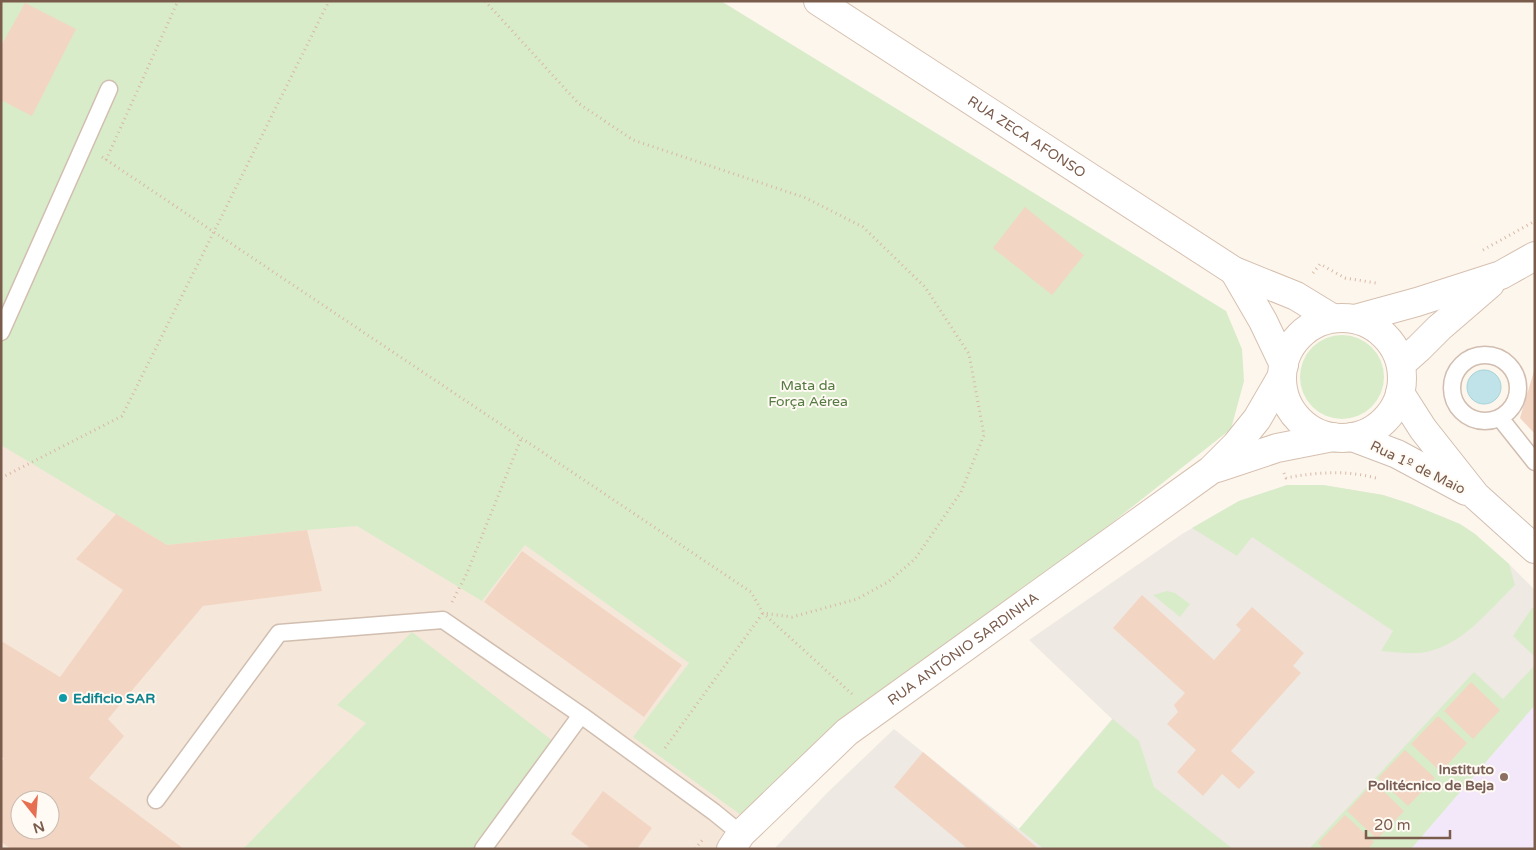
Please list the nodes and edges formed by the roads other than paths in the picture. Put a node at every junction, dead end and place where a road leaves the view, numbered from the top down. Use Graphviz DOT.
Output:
graph roads {
  1 [pos="818,1"];
  2 [pos="109,89"];
  3 [pos="1535,256"];
  4 [pos="1234,271"];
  5 [pos="1501,274"];
  6 [pos="1343,319"];
  7 [pos="1,332"];
  8 [pos="1401,364"];
  9 [pos="1283,370"];
  10 [pos="1400,393"];
  11 [pos="1500,418"];
  12 [pos="1342,437"];
  13 [pos="1535,462"];
  14 [pos="1211,470"];
  15 [pos="1476,496"];
  16 [pos="1535,549"];
  17 [pos="581,715"];
  18 [pos="156,800"];
  19 [pos="736,842"];
  20 [pos="483,849"];
  1 -- 4 [label="main road, RUA ZECA AFONSO"];
  2 -- 7 [label="lane"];
  3 -- 5 [label="main road"];
  4 -- 6 [label="main road, RUA ZECA AFONSO"];
  4 -- 9 [label="main road, RUA ZECA AFONSO"];
  5 -- 6 [label="main road"];
  5 -- 8 [label="main road"];
  6 -- 8 [label="main road, RUA ANTÓNIO SARDINHA"];
  6 -- 9 [label="main road, RUA ANTÓNIO SARDINHA"];
  8 -- 10 [label="main road, RUA ANTÓNIO SARDINHA"];
  9 -- 12 [label="main road"];
  9 -- 14 [label="main road, RUA ANTÓNIO SARDINHA"];
  10 -- 12 [label="main road, RUA ANTÓNIO SARDINHA"];
  10 -- 15 [label="main road, Rua 1º de Maio"];
  11 -- 11 [label="lane"];
  11 -- 13 [label="lane"];
  12 -- 14 [label="main road, RUA ANTÓNIO SARDINHA"];
  12 -- 15 [label="main road, Rua 1º de Maio"];
  14 -- 19 [label="main road, RUA ANTÓNIO SARDINHA"];
  15 -- 16 [label="main road"];
  17 -- 18 [label="lane"];
  17 -- 19 [label="lane"];
  17 -- 20 [label="lane"];
}
